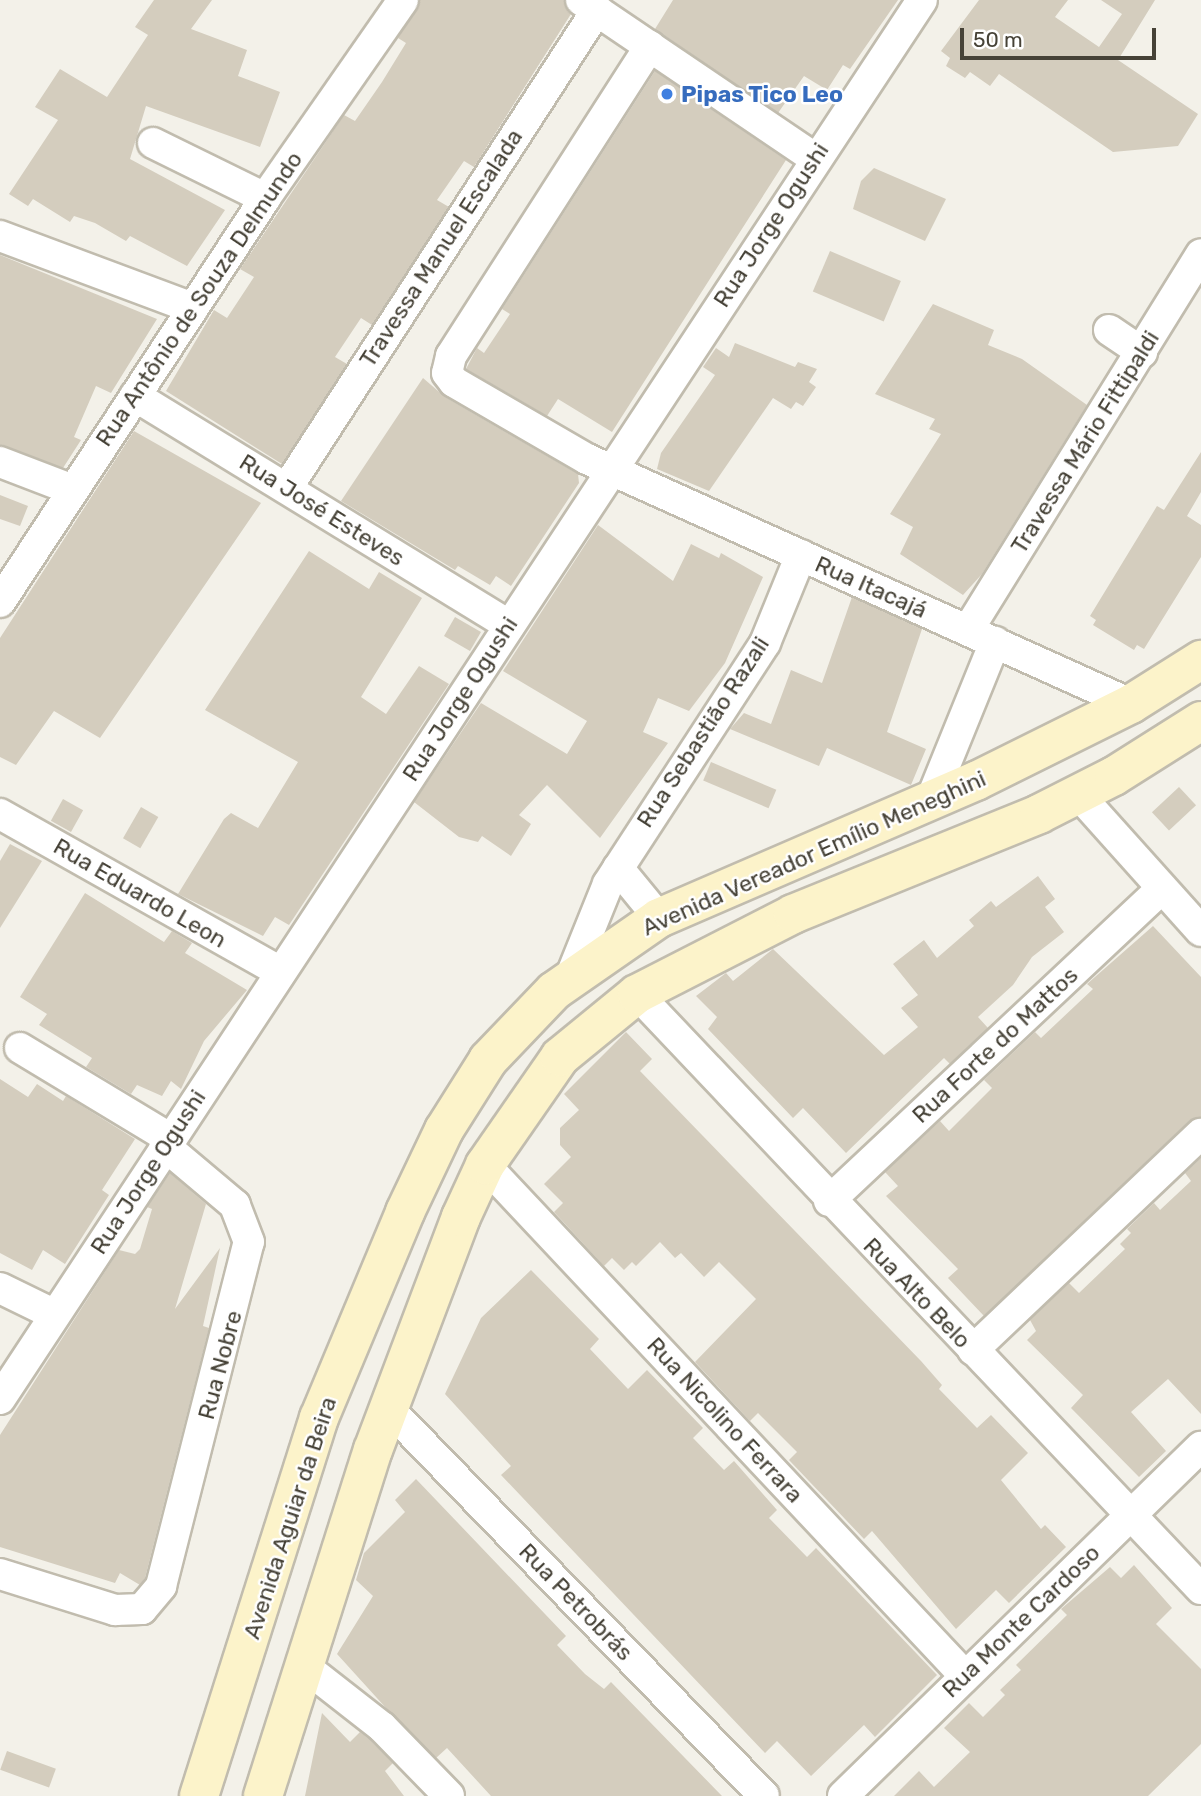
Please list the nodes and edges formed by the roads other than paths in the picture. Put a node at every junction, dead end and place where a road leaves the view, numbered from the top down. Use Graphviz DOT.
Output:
graph roads {
  1 [pos="403,0"];
  2 [pos="922,0"];
  3 [pos="589,5"];
  4 [pos="650,46"];
  5 [pos="153,143"];
  6 [pos="814,158"];
  7 [pos="265,198"];
  8 [pos="0,236"];
  9 [pos="1201,254"];
  10 [pos="192,308"];
  11 [pos="1109,330"];
  12 [pos="1142,352"];
  13 [pos="135,396"];
  14 [pos="0,462"];
  15 [pos="612,469"];
  16 [pos="287,488"];
  17 [pos="73,489"];
  18 [pos="801,555"];
  19 [pos="0,602"];
  20 [pos="509,625"];
  21 [pos="968,630"];
  22 [pos="995,642"];
  23 [pos="1201,660"];
  24 [pos="1131,704"];
  25 [pos="1201,721"];
  26 [pos="1078,794"];
  27 [pos="930,803"];
  28 [pos="0,814"];
  29 [pos="618,868"];
  30 [pos="1161,888"];
  31 [pos="659,918"];
  32 [pos="1201,931"];
  33 [pos="280,972"];
  34 [pos="570,978"];
  35 [pos="637,994"];
  36 [pos="20,1048"];
  37 [pos="444,1130"];
  38 [pos="1201,1134"];
  39 [pos="167,1142"];
  40 [pos="485,1165"];
  41 [pos="829,1201"];
  42 [pos="0,1287"];
  43 [pos="55,1315"];
  44 [pos="973,1350"];
  45 [pos="0,1399"];
  46 [pos="388,1408"];
  47 [pos="1201,1447"];
  48 [pos="1130,1515"];
  49 [pos="0,1574"];
  50 [pos="1201,1589"];
  51 [pos="257,1622"];
  52 [pos="304,1666"];
  53 [pos="965,1676"];
  54 [pos="222,1718"];
  55 [pos="277,1745"];
  56 [pos="199,1796"];
  57 [pos="263,1796"];
  58 [pos="449,1796"];
  59 [pos="764,1796"];
  60 [pos="843,1796"];
  1 -- 7 [label="street, Rua Antônio de Souza Delmundo"];
  2 -- 6 [label="street, Rua Jorge Ogushi"];
  3 -- 4 [label="street, Travessa Manuel Escalada"];
  3 -- 16 [label="street, Travessa Manuel Escalada"];
  4 -- 6 [label="street, Travessa Manuel Escalada"];
  4 -- 15 [label="street, Rua Itacajá"];
  5 -- 7 [label="street"];
  6 -- 15 [label="street, Rua Jorge Ogushi"];
  7 -- 10 [label="street, Rua Antônio de Souza Delmundo"];
  8 -- 10 [label="street"];
  9 -- 12 [label="street, Travessa Mário Fittipaldi"];
  10 -- 13 [label="street, Rua Antônio de Souza Delmundo"];
  11 -- 12 [label="street"];
  12 -- 21 [label="street, Travessa Mário Fittipaldi"];
  13 -- 16 [label="street, Rua José Esteves"];
  13 -- 17 [label="street, Rua Antônio de Souza Delmundo"];
  14 -- 17 [label="street"];
  15 -- 18 [label="street, Rua Itacajá"];
  15 -- 20 [label="street, Rua Jorge Ogushi"];
  16 -- 20 [label="street, Rua José Esteves"];
  17 -- 19 [label="street, Rua Antônio de Souza Delmundo"];
  18 -- 21 [label="street, Rua Itacajá"];
  18 -- 29 [label="street, Rua Sebastião Razali"];
  20 -- 33 [label="street, Rua Jorge Ogushi"];
  21 -- 22 [label="street, Rua Itacajá"];
  22 -- 24 [label="street, Rua Itacajá"];
  22 -- 27 [label="street"];
  23 -- 24 [label="main road, Avenida Vereador Emílio Meneghini"];
  24 -- 27 [label="main road, Avenida Vereador Emílio Meneghini"];
  25 -- 26 [label="main road, Avenida Vereador Emílio Meneghini"];
  26 -- 30 [label="street"];
  26 -- 35 [label="main road, Avenida Vereador Emílio Meneghini"];
  27 -- 31 [label="main road, Avenida Vereador Emílio Meneghini"];
  28 -- 33 [label="street, Rua Eduardo Leon"];
  29 -- 31 [label="street"];
  29 -- 34 [label="street, Rua Sebastião Razali"];
  30 -- 32 [label="street"];
  30 -- 41 [label="street, Rua Forte do Mattos"];
  31 -- 34 [label="main road, Avenida Vereador Emílio Meneghini"];
  33 -- 39 [label="street, Rua Jorge Ogushi"];
  34 -- 37 [label="main road, Avenida Vereador Emílio Meneghini"];
  35 -- 40 [label="main road, Avenida Vereador Emílio Meneghini"];
  35 -- 41 [label="street, Rua Alto Belo"];
  36 -- 39 [label="street, Rua Nobre"];
  37 -- 51 [label="main road, Avenida Aguiar da Beira"];
  38 -- 44 [label="street"];
  39 -- 43 [label="street, Rua Jorge Ogushi"];
  39 -- 49 [label="street, Rua Nobre"];
  40 -- 46 [label="main road"];
  40 -- 53 [label="street, Rua Nicolino Ferrara"];
  41 -- 44 [label="street, Rua Alto Belo"];
  42 -- 43 [label="street"];
  43 -- 45 [label="street, Rua Jorge Ogushi"];
  44 -- 48 [label="street, Rua Alto Belo"];
  46 -- 52 [label="main road"];
  46 -- 59 [label="street, Rua Petrobrás"];
  47 -- 48 [label="street, Rua Monte Cardoso"];
  48 -- 50 [label="street, Rua Alto Belo"];
  48 -- 53 [label="street, Rua Monte Cardoso"];
  51 -- 52 [label="main road"];
  51 -- 54 [label="main road, Avenida Aguiar da Beira"];
  52 -- 55 [label="main road"];
  52 -- 58 [label="street"];
  53 -- 60 [label="street, Rua Monte Cardoso"];
  54 -- 55 [label="main road"];
  54 -- 56 [label="main road, Avenida Aguiar da Beira"];
  55 -- 57 [label="main road"];
}
